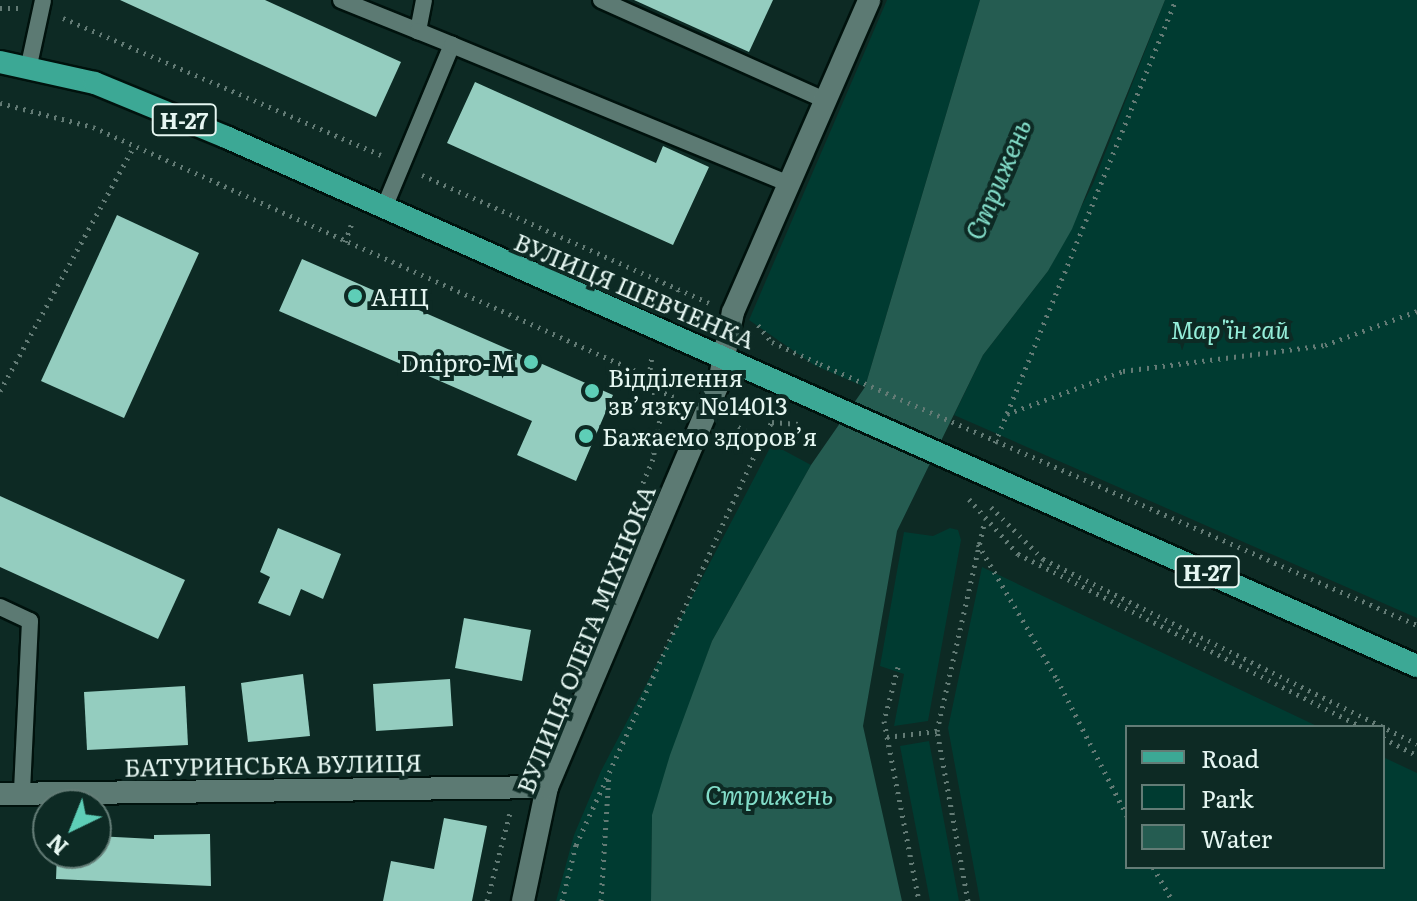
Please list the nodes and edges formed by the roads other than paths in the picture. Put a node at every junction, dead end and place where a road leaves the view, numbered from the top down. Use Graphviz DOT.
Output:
graph roads {
  1 [pos="341,0"];
  2 [pos="424,0"];
  3 [pos="601,0"];
  4 [pos="869,0"];
  5 [pos="42,4"];
  6 [pos="418,31"];
  7 [pos="452,45"];
  8 [pos="0,62"];
  9 [pos="29,65"];
  10 [pos="825,100"];
  11 [pos="789,184"];
  12 [pos="384,208"];
  13 [pos="723,356"];
  14 [pos="0,607"];
  15 [pos="1417,666"];
  16 [pos="547,787"];
  17 [pos="11,794"];
  18 [pos="523,901"];
  1 -- 6 [label="lane"];
  2 -- 6 [label="lane"];
  3 -- 10 [label="lane"];
  4 -- 10 [label="street, ВУЛИЦЯ ОЛЕГА МІХНЮКА"];
  5 -- 9 [label="lane"];
  6 -- 7 [label="lane"];
  7 -- 11 [label="lane"];
  7 -- 12 [label="lane"];
  8 -- 9 [label="main road, ВУЛИЦЯ ШЕВЧЕНКА / Н-27"];
  9 -- 12 [label="main road, ВУЛИЦЯ ШЕВЧЕНКА / Н-27"];
  10 -- 11 [label="street, ВУЛИЦЯ ОЛЕГА МІХНЮКА"];
  11 -- 13 [label="street, ВУЛИЦЯ ОЛЕГА МІХНЮКА"];
  12 -- 13 [label="main road, ВУЛИЦЯ ШЕВЧЕНКА / Н-27"];
  13 -- 15 [label="main road, ВУЛИЦЯ ШЕВЧЕНКА / Н-27"];
  13 -- 16 [label="street, ВУЛИЦЯ ОЛЕГА МІХНЮКА"];
  14 -- 17 [label="lane"];
  16 -- 17 [label="street, БАТУРИНСЬКА ВУЛИЦЯ"];
  16 -- 18 [label="street, ВУЛИЦЯ ОЛЕГА МІХНЮКА"];
}
